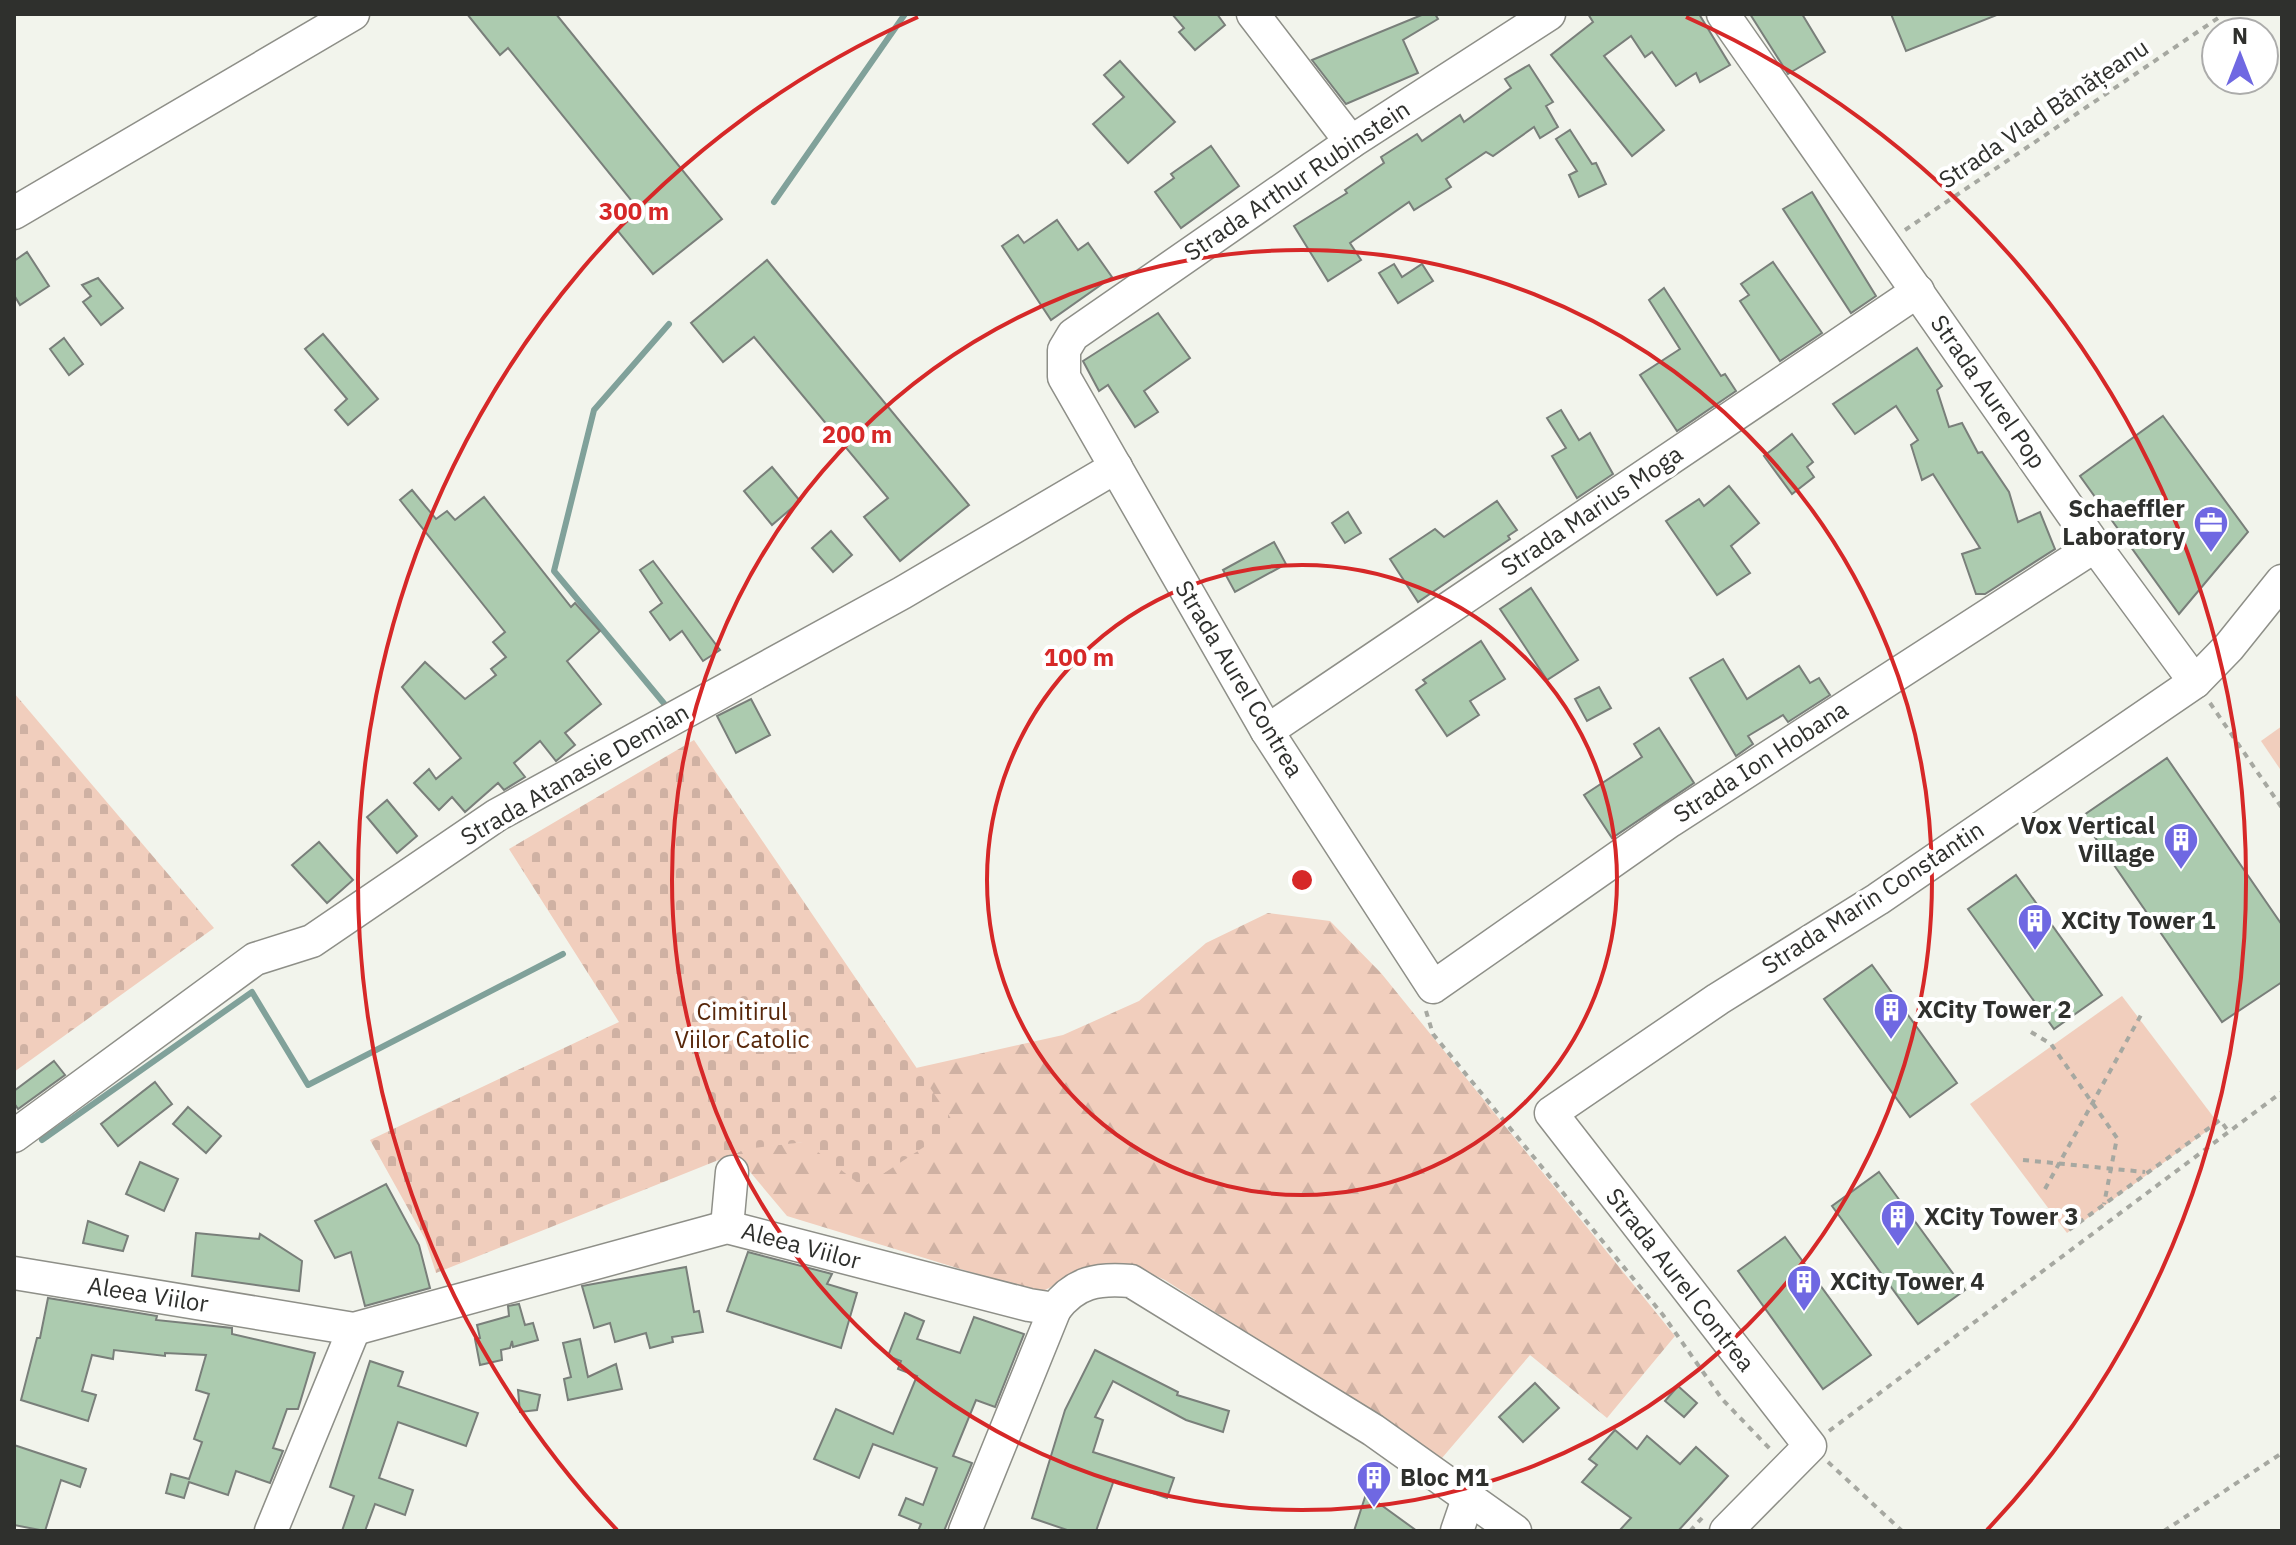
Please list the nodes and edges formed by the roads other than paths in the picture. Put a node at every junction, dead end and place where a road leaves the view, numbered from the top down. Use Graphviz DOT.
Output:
graph roads {
  1 [pos="353,14"];
  2 [pos="1253,14"];
  3 [pos="1549,14"];
  4 [pos="1723,14"];
  5 [pos="1351,142"];
  6 [pos="14,213"];
  7 [pos="1918,291"];
  8 [pos="1062,363"];
  9 [pos="1116,467"];
  10 [pos="2095,546"];
  11 [pos="2282,581"];
  12 [pos="2195,682"];
  13 [pos="1267,731"];
  14 [pos="1433,987"];
  15 [pos="1551,1113"];
  16 [pos="14,1136"];
  17 [pos="732,1172"];
  18 [pos="727,1227"];
  19 [pos="16,1278"];
  20 [pos="1055,1309"];
  21 [pos="354,1329"];
  22 [pos="1469,1496"];
  23 [pos="271,1531"];
  24 [pos="965,1531"];
  25 [pos="1457,1531"];
  26 [pos="1515,1531"];
  27 [pos="1726,1531"];
  1 -- 6 [label="street"];
  2 -- 5 [label="street"];
  3 -- 5 [label="street, Strada Arthur Rubinstein"];
  4 -- 7 [label="street, Strada Aurel Pop"];
  5 -- 8 [label="street, Strada Arthur Rubinstein"];
  7 -- 10 [label="street, Strada Aurel Pop"];
  7 -- 13 [label="street, Strada Marius Moga"];
  8 -- 9 [label="street, Strada Aurel Contrea"];
  9 -- 13 [label="street, Strada Aurel Contrea"];
  9 -- 16 [label="street, Strada Atanasie Demian"];
  10 -- 12 [label="street, Strada Aurel Pop"];
  10 -- 14 [label="street, Strada Ion Hobana"];
  11 -- 12 [label="street, Strada Marin Constantin"];
  12 -- 15 [label="street, Strada Marin Constantin"];
  13 -- 14 [label="street, Strada Aurel Contrea"];
  15 -- 27 [label="street, Strada Aurel Contrea"];
  17 -- 18 [label="street"];
  18 -- 20 [label="street, Aleea Viilor"];
  18 -- 21 [label="street, Aleea Viilor"];
  19 -- 21 [label="street, Aleea Viilor"];
  20 -- 22 [label="street"];
  20 -- 24 [label="street"];
  21 -- 23 [label="street"];
  22 -- 25 [label="street"];
  22 -- 26 [label="street"];
}
